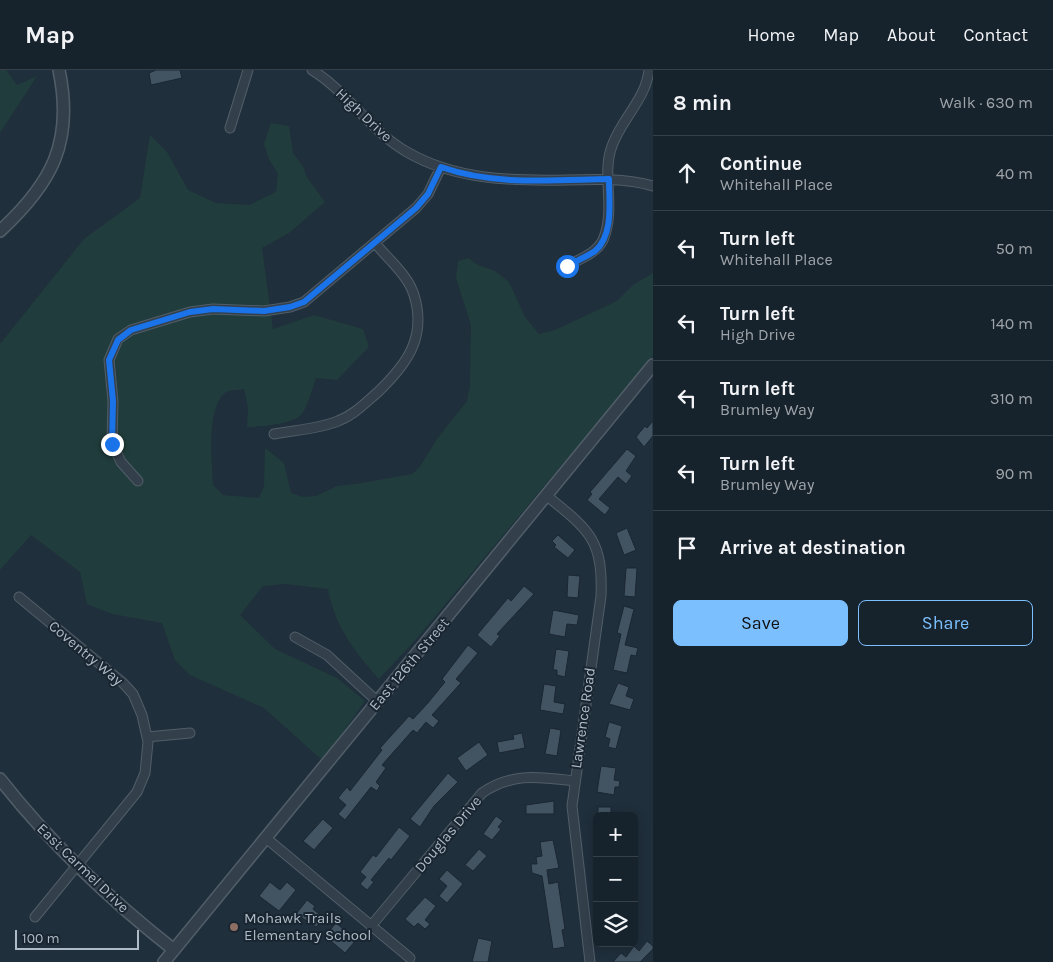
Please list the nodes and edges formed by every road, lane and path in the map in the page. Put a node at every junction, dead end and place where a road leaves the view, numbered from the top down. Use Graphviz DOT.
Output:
graph roads {
  1 [pos="59,70"];
  2 [pos="248,70"];
  3 [pos="318,72"];
  4 [pos="650,75"];
  5 [pos="230,128"];
  6 [pos="441,167"];
  7 [pos="609,179"];
  8 [pos="653,186"];
  9 [pos="0,231"];
  10 [pos="375,243"];
  11 [pos="567,266"];
  12 [pos="653,365"];
  13 [pos="274,434"];
  14 [pos="138,481"];
  15 [pos="547,496"];
  16 [pos="19,597"];
  17 [pos="295,637"];
  18 [pos="378,702"];
  19 [pos="190,733"];
  20 [pos="147,737"];
  21 [pos="0,779"];
  22 [pos="575,782"];
  23 [pos="266,838"];
  24 [pos="78,867"];
  25 [pos="35,917"];
  26 [pos="371,926"];
  27 [pos="174,950"];
  28 [pos="410,958"];
  29 [pos="164,962"];
  30 [pos="590,962"];
  1 -- 9 [label="street"];
  2 -- 5 [label="street"];
  3 -- 6 [label="street, High Drive"];
  4 -- 7 [label="street"];
  6 -- 7 [label="street, High Drive"];
  6 -- 10 [label="street"];
  7 -- 8 [label="street, High Drive"];
  7 -- 11 [label="street"];
  10 -- 13 [label="street"];
  10 -- 14 [label="street"];
  12 -- 15 [label="street, East 126th Street"];
  15 -- 18 [label="street, East 126th Street"];
  15 -- 22 [label="street, Lawrence Road"];
  16 -- 20 [label="street, Coventry Way"];
  17 -- 18 [label="street"];
  18 -- 23 [label="street, East 126th Street"];
  19 -- 20 [label="street"];
  20 -- 24 [label="street, Coventry Way"];
  21 -- 24 [label="street, East Carmel Drive"];
  22 -- 26 [label="street, Douglas Drive"];
  22 -- 30 [label="street, Lawrence Road"];
  23 -- 26 [label="street"];
  23 -- 27 [label="street, East 126th Street"];
  24 -- 25 [label="street, Coventry Way"];
  24 -- 27 [label="street, East Carmel Drive"];
  26 -- 28 [label="street"];
  27 -- 29 [label="street, East 126th Street"];
}
